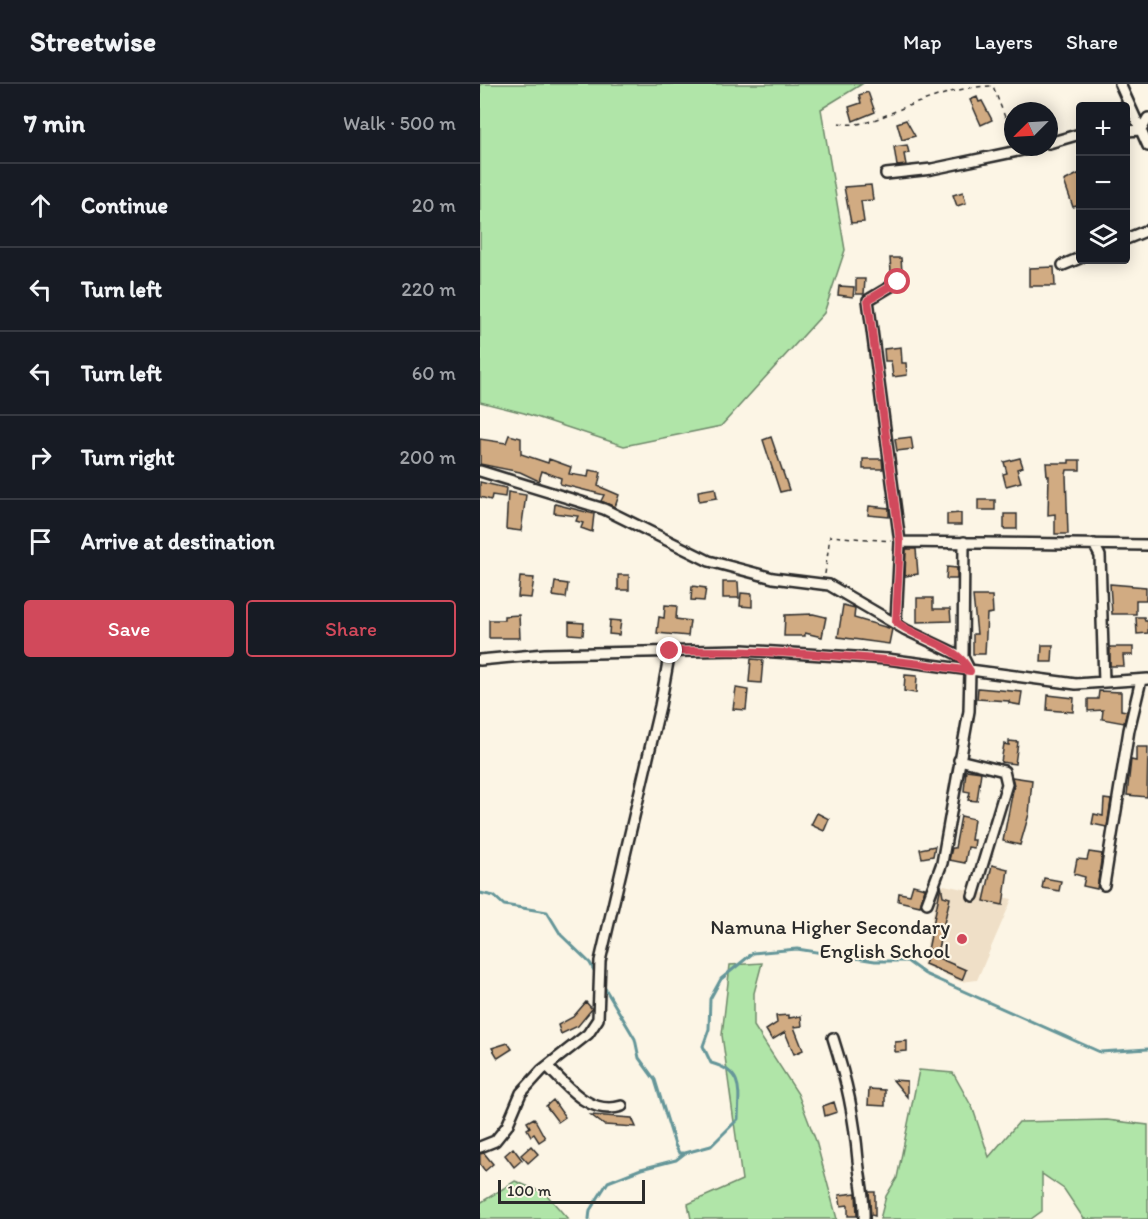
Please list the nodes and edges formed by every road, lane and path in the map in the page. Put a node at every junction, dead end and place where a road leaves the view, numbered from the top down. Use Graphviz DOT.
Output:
graph roads {
  1 [pos="1120,84"];
  2 [pos="1004,115"];
  3 [pos="1148,118"];
  4 [pos="839,123"];
  5 [pos="1141,130"];
  6 [pos="1130,131"];
  7 [pos="1076,135"];
  8 [pos="1058,140"];
  9 [pos="1148,146"];
  10 [pos="1004,154"];
  11 [pos="886,174"];
  12 [pos="1148,230"];
  13 [pos="1130,237"];
  14 [pos="1076,260"];
  15 [pos="1063,265"];
  16 [pos="898,282"];
  17 [pos="480,471"];
  18 [pos="900,542"];
  19 [pos="964,542"];
  20 [pos="1094,544"];
  21 [pos="1148,544"];
  22 [pos="824,584"];
  23 [pos="896,622"];
  24 [pos="670,651"];
  25 [pos="963,657"];
  26 [pos="480,660"];
  27 [pos="970,671"];
  28 [pos="1145,680"];
  29 [pos="1104,682"];
  30 [pos="959,760"];
  31 [pos="1104,885"];
  32 [pos="973,896"];
  33 [pos="927,903"];
  34 [pos="833,1038"];
  35 [pos="547,1066"];
  36 [pos="622,1106"];
  37 [pos="480,1147"];
  38 [pos="864,1219"];
  1 -- 5 [label="street"];
  2 -- 4 [label="path"];
  3 -- 5 [label="street"];
  5 -- 6 [label="street"];
  5 -- 9 [label="street"];
  7 -- 8 [label="street"];
  10 -- 11 [label="street"];
  12 -- 13 [label="street"];
  14 -- 15 [label="street"];
  16 -- 18 [label="street"];
  17 -- 22 [label="street"];
  18 -- 19 [label="street"];
  18 -- 22 [label="path"];
  18 -- 23 [label="street"];
  19 -- 20 [label="street"];
  19 -- 25 [label="street"];
  20 -- 21 [label="street"];
  20 -- 29 [label="street"];
  22 -- 23 [label="street"];
  23 -- 25 [label="street"];
  24 -- 26 [label="street"];
  24 -- 27 [label="street"];
  24 -- 35 [label="street"];
  25 -- 27 [label="street"];
  27 -- 29 [label="street"];
  27 -- 30 [label="street"];
  28 -- 29 [label="street"];
  28 -- 31 [label="street"];
  30 -- 32 [label="street"];
  30 -- 33 [label="street"];
  34 -- 38 [label="street"];
  35 -- 36 [label="street"];
  35 -- 37 [label="street"];
}
